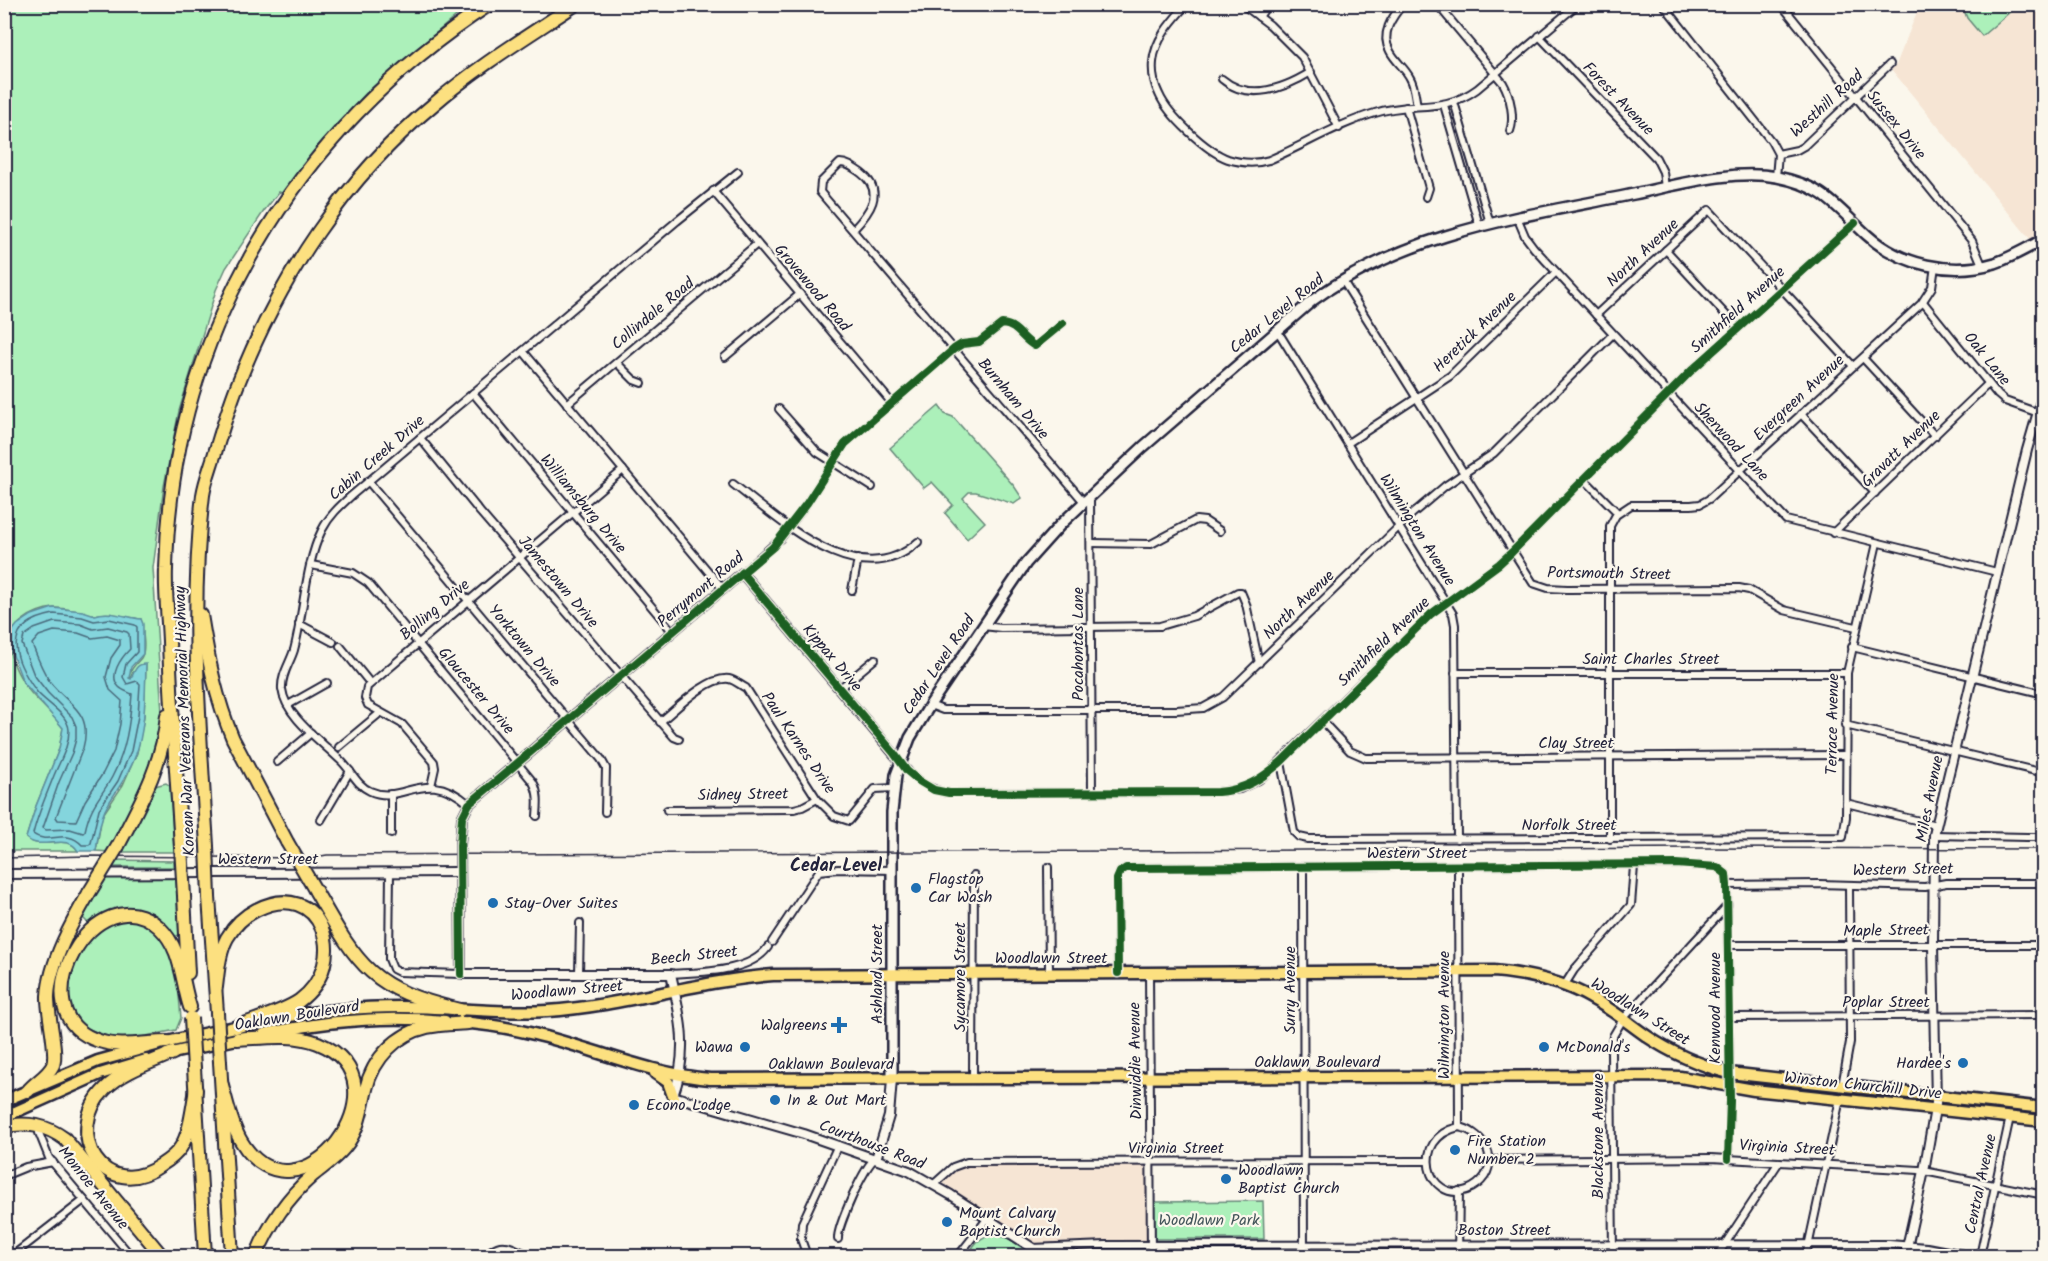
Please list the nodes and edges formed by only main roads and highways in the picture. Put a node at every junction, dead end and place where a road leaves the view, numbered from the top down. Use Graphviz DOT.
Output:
graph roads {
  1 [pos="490,4"];
  2 [pos="576,4"];
  3 [pos="2043,239"];
  4 [pos="196,579"];
  5 [pos="170,660"];
  6 [pos="894,788"];
  7 [pos="891,973"];
  8 [pos="216,987"];
  9 [pos="460,1010"];
  10 [pos="191,1012"];
  11 [pos="468,1023"];
  12 [pos="236,1033"];
  13 [pos="170,1047"];
  14 [pos="647,1068"];
  15 [pos="1680,1077"];
  16 [pos="892,1079"];
  17 [pos="222,1085"];
  18 [pos="196,1090"];
  19 [pos="28,1091"];
  20 [pos="673,1096"];
  21 [pos="4,1101"];
  22 [pos="2042,1108"];
  23 [pos="4,1117"];
  24 [pos="2043,1121"];
  25 [pos="4,1126"];
  26 [pos="162,1257"];
  27 [pos="206,1257"];
  28 [pos="232,1257"];
  29 [pos="256,1257"];
  1 -- 5 [label="highway, Korean War Veterans Memorial Highway"];
  2 -- 4 [label="highway, Korean War Veterans Memorial Highway"];
  3 -- 6 [label="main road, Cedar Level Road"];
  4 -- 8 [label="highway, Korean War Veterans Memorial Highway, bridge"];
  4 -- 9 [label="highway, bridge"];
  5 -- 10 [label="highway, Korean War Veterans Memorial Highway, bridge"];
  5 -- 19 [label="highway, bridge"];
  6 -- 7 [label="main road, Ashland Street"];
  7 -- 9 [label="highway, Woodlawn Street"];
  7 -- 16 [label="main road, Ashland Street"];
  7 -- 22 [label="highway, Woodlawn Street"];
  8 -- 12 [label="highway"];
  8 -- 17 [label="highway, Korean War Veterans Memorial Highway, bridge"];
  9 -- 12 [label="highway, Oaklawn Boulevard"];
  10 -- 13 [label="highway"];
  10 -- 18 [label="highway, Korean War Veterans Memorial Highway, bridge"];
  11 -- 12 [label="highway, Oaklawn Boulevard"];
  11 -- 14 [label="highway, Oaklawn Boulevard"];
  11 -- 29 [label="highway"];
  12 -- 13 [label="highway, Oaklawn Boulevard"];
  12 -- 17 [label="highway"];
  13 -- 18 [label="highway"];
  13 -- 19 [label="highway, Oaklawn Boulevard"];
  13 -- 23 [label="highway, Oaklawn Boulevard"];
  14 -- 16 [label="highway, Oaklawn Boulevard"];
  14 -- 20 [label="highway"];
  15 -- 16 [label="highway, Oaklawn Boulevard"];
  15 -- 24 [label="highway, Winston Churchill Drive"];
  17 -- 28 [label="highway, Korean War Veterans Memorial Highway"];
  18 -- 27 [label="highway, Korean War Veterans Memorial Highway"];
  19 -- 21 [label="highway, Oaklawn Boulevard"];
  25 -- 26 [label="highway"];
}
